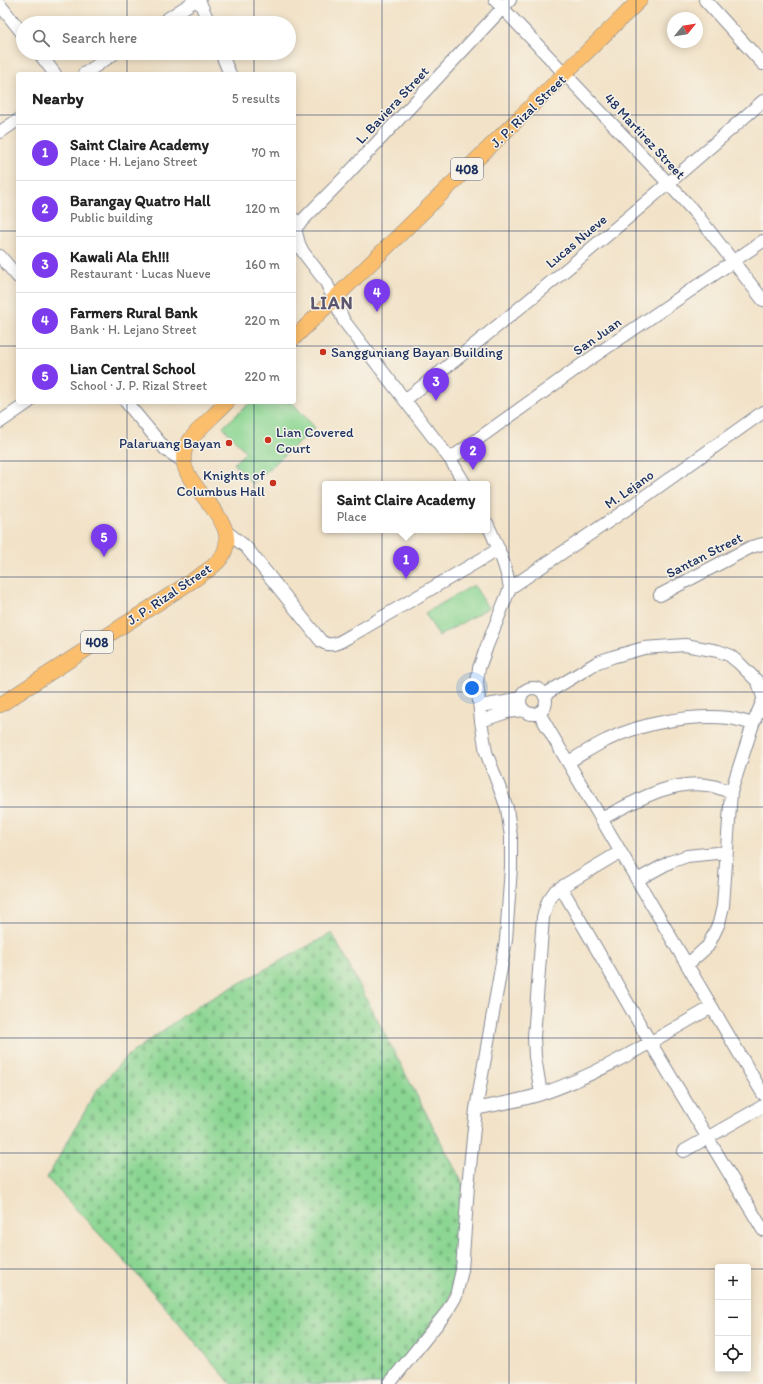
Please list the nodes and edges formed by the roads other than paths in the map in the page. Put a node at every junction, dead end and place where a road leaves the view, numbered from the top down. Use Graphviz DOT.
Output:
graph roads {
  1 [pos="196,0"];
  2 [pos="199,0"];
  3 [pos="640,0"];
  4 [pos="705,0"];
  5 [pos="502,3"];
  6 [pos="0,5"];
  7 [pos="172,16"];
  8 [pos="206,16"];
  9 [pos="16,25"];
  10 [pos="44,60"];
  11 [pos="105,60"];
  12 [pos="224,60"];
  13 [pos="763,64"];
  14 [pos="53,72"];
  15 [pos="87,72"];
  16 [pos="229,72"];
  17 [pos="566,74"];
  18 [pos="763,101"];
  19 [pos="16,121"];
  20 [pos="0,132"];
  21 [pos="669,184"];
  22 [pos="296,223"];
  23 [pos="296,233"];
  24 [pos="763,241"];
  25 [pos="0,256"];
  26 [pos="732,261"];
  27 [pos="16,275"];
  28 [pos="334,298"];
  29 [pos="763,300"];
  30 [pos="296,336"];
  31 [pos="405,400"];
  32 [pos="26,404"];
  33 [pos="128,404"];
  34 [pos="225,404"];
  35 [pos="763,412"];
  36 [pos="0,422"];
  37 [pos="450,459"];
  38 [pos="183,461"];
  39 [pos="463,481"];
  40 [pos="490,530"];
  41 [pos="227,532"];
  42 [pos="763,544"];
  43 [pos="499,549"];
  44 [pos="510,588"];
  45 [pos="660,596"];
  46 [pos="544,695"];
  47 [pos="521,697"];
  48 [pos="763,698"];
  49 [pos="0,705"];
  50 [pos="480,706"];
  51 [pos="524,710"];
  52 [pos="539,713"];
  53 [pos="481,721"];
  54 [pos="753,724"];
  55 [pos="568,762"];
  56 [pos="730,792"];
  57 [pos="601,819"];
  58 [pos="620,852"];
  59 [pos="726,852"];
  60 [pos="637,880"];
  61 [pos="561,887"];
  62 [pos="688,966"];
  63 [pos="712,1007"];
  64 [pos="650,1042"];
  65 [pos="540,1094"];
  66 [pos="763,1094"];
  67 [pos="763,1106"];
  68 [pos="476,1109"];
  69 [pos="708,1138"];
  70 [pos="684,1151"];
  71 [pos="763,1230"];
  72 [pos="389,1384"];
  1 -- 7 [label="street"];
  2 -- 8 [label="street"];
  3 -- 17 [label="main road, J. P. Rizal Street / 408"];
  4 -- 13 [label="street"];
  5 -- 17 [label="street, 48 Martirez Street"];
  5 -- 22 [label="street, L. Baviera Street"];
  6 -- 9 [label="street"];
  10 -- 14 [label="street"];
  11 -- 15 [label="street"];
  12 -- 16 [label="street"];
  17 -- 21 [label="street, 48 Martirez Street"];
  17 -- 28 [label="main road, J. P. Rizal Street / 408"];
  18 -- 21 [label="street, Lucas Nueve"];
  19 -- 20 [label="street"];
  21 -- 26 [label="street, 48 Martirez Street"];
  21 -- 31 [label="street, Lucas Nueve"];
  23 -- 28 [label="street"];
  24 -- 26 [label="street, San Juan"];
  25 -- 27 [label="street"];
  26 -- 29 [label="street, 48 Martirez Street"];
  26 -- 37 [label="street, San Juan"];
  28 -- 30 [label="main road, J. P. Rizal Street / 408"];
  28 -- 31 [label="street"];
  31 -- 37 [label="street"];
  32 -- 36 [label="street"];
  33 -- 38 [label="street"];
  34 -- 38 [label="main road"];
  35 -- 44 [label="street, M. Lejano"];
  37 -- 39 [label="street"];
  38 -- 41 [label="main road"];
  40 -- 43 [label="street"];
  41 -- 43 [label="street"];
  41 -- 49 [label="main road, J. P. Rizal Street / 408"];
  42 -- 45 [label="street, Santan Street"];
  43 -- 44 [label="street"];
  44 -- 50 [label="street"];
  46 -- 47 [label="street"];
  46 -- 48 [label="street"];
  46 -- 52 [label="street"];
  47 -- 50 [label="street"];
  47 -- 51 [label="street"];
  48 -- 54 [label="street"];
  50 -- 53 [label="street"];
  51 -- 52 [label="street"];
  51 -- 53 [label="street"];
  52 -- 55 [label="street"];
  53 -- 68 [label="street"];
  54 -- 55 [label="street"];
  54 -- 56 [label="street"];
  55 -- 57 [label="street"];
  56 -- 57 [label="street"];
  56 -- 59 [label="street"];
  57 -- 58 [label="street"];
  58 -- 60 [label="street"];
  58 -- 61 [label="street"];
  59 -- 60 [label="street"];
  59 -- 62 [label="street"];
  60 -- 62 [label="street"];
  61 -- 64 [label="street"];
  61 -- 65 [label="street"];
  62 -- 63 [label="street"];
  63 -- 64 [label="street"];
  63 -- 66 [label="street"];
  64 -- 65 [label="street"];
  64 -- 69 [label="street"];
  65 -- 68 [label="street"];
  67 -- 69 [label="street"];
  68 -- 72 [label="street"];
  69 -- 70 [label="street"];
  69 -- 71 [label="street"];
}
